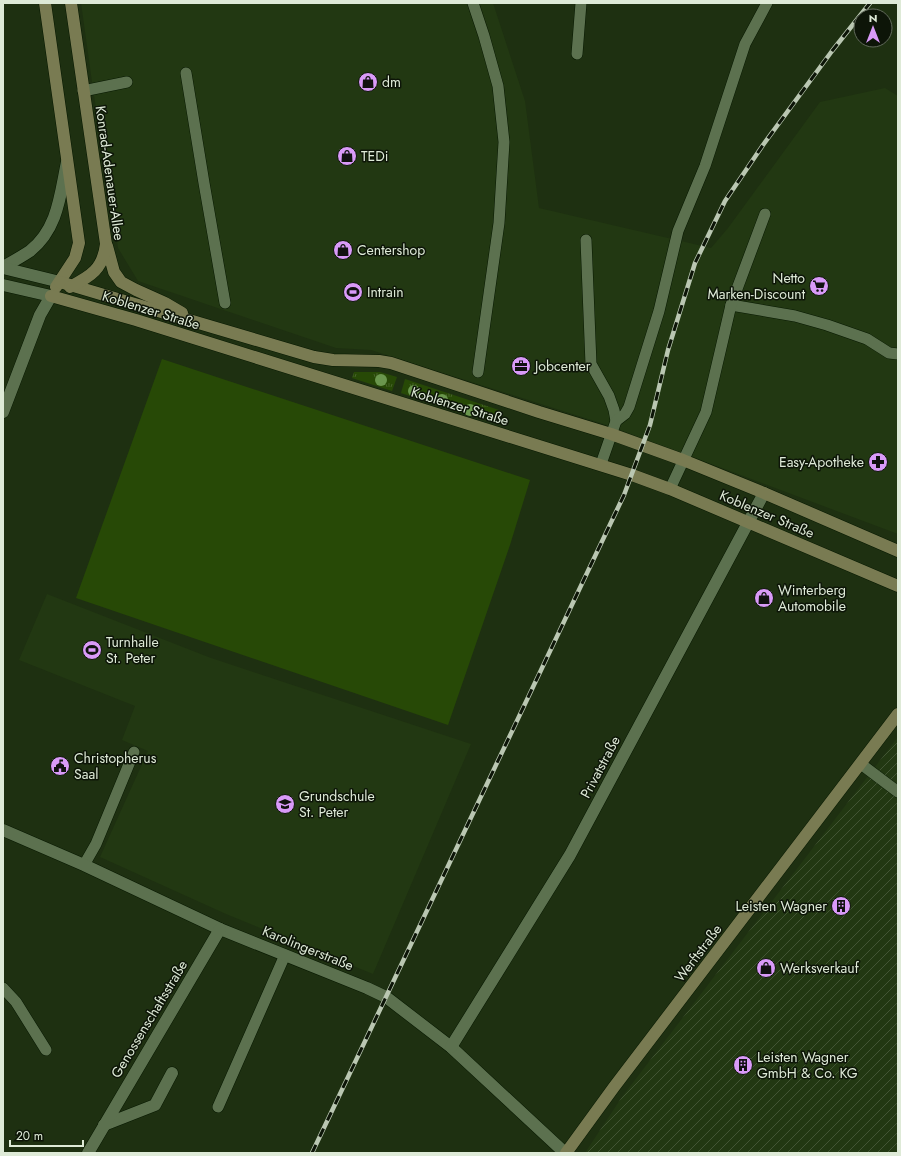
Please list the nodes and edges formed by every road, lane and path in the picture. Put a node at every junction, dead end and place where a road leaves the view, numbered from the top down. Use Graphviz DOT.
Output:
graph roads {
  1 [pos="45,3"];
  2 [pos="71,3"];
  3 [pos="473,3"];
  4 [pos="581,3"];
  5 [pos="767,3"];
  6 [pos="577,54"];
  7 [pos="186,73"];
  8 [pos="126,82"];
  9 [pos="84,90"];
  10 [pos="67,161"];
  11 [pos="765,214"];
  12 [pos="586,240"];
  13 [pos="106,244"];
  14 [pos="3,268"];
  15 [pos="60,282"];
  16 [pos="3,285"];
  17 [pos="73,285"];
  18 [pos="51,296"];
  19 [pos="225,303"];
  20 [pos="731,305"];
  21 [pos="195,321"];
  22 [pos="898,354"];
  23 [pos="478,372"];
  24 [pos="3,412"];
  25 [pos="616,421"];
  26 [pos="611,434"];
  27 [pos="683,460"];
  28 [pos="600,464"];
  29 [pos="670,489"];
  30 [pos="764,493"];
  31 [pos="749,523"];
  32 [pos="898,551"];
  33 [pos="898,586"];
  34 [pos="898,714"];
  35 [pos="134,752"];
  36 [pos="860,764"];
  37 [pos="898,792"];
  38 [pos="3,830"];
  39 [pos="84,865"];
  40 [pos="220,929"];
  41 [pos="285,955"];
  42 [pos="3,988"];
  43 [pos="451,1047"];
  44 [pos="46,1050"];
  45 [pos="172,1073"];
  46 [pos="218,1106"];
  47 [pos="104,1125"];
  48 [pos="88,1153"];
  49 [pos="565,1153"];
  1 -- 10 [label="street"];
  2 -- 9 [label="street, Konrad-Adenauer-Allee"];
  3 -- 23 [label="lane"];
  4 -- 6 [label="lane"];
  5 -- 25 [label="lane"];
  7 -- 19 [label="lane"];
  8 -- 9 [label="lane"];
  9 -- 13 [label="street, Konrad-Adenauer-Allee"];
  10 -- 14 [label="street"];
  10 -- 15 [label="street"];
  11 -- 20 [label="lane"];
  12 -- 25 [label="lane"];
  13 -- 17 [label="street, Konrad-Adenauer-Allee"];
  13 -- 21 [label="street"];
  14 -- 15 [label="street, Koblenzer Straße"];
  15 -- 17 [label="street, Koblenzer Straße"];
  15 -- 18 [label="street"];
  16 -- 18 [label="street, Koblenzer Straße"];
  17 -- 18 [label="street, Konrad-Adenauer-Allee"];
  17 -- 21 [label="street, Koblenzer Straße"];
  18 -- 24 [label="street"];
  18 -- 28 [label="street, Koblenzer Straße"];
  20 -- 22 [label="lane"];
  20 -- 27 [label="lane"];
  21 -- 26 [label="street, Koblenzer Straße"];
  25 -- 26 [label="lane"];
  26 -- 27 [label="street, Koblenzer Straße"];
  26 -- 28 [label="lane"];
  27 -- 29 [label="lane"];
  27 -- 30 [label="street, Koblenzer Straße"];
  28 -- 29 [label="street, Koblenzer Straße"];
  29 -- 31 [label="street, Koblenzer Straße"];
  30 -- 31 [label="street, Privatstraße"];
  30 -- 32 [label="street, Koblenzer Straße"];
  31 -- 33 [label="street, Koblenzer Straße"];
  31 -- 43 [label="street, Privatstraße"];
  34 -- 36 [label="street, Werftstraße"];
  35 -- 39 [label="lane"];
  36 -- 37 [label="lane"];
  36 -- 49 [label="street, Werftstraße"];
  38 -- 39 [label="street, Karolingerstraße"];
  39 -- 40 [label="street, Karolingerstraße"];
  40 -- 41 [label="street, Karolingerstraße"];
  40 -- 47 [label="street, Genossenschaftsstraße"];
  41 -- 43 [label="street, Karolingerstraße"];
  41 -- 46 [label="lane"];
  42 -- 44 [label="lane"];
  43 -- 49 [label="street, Karolingerstraße"];
  45 -- 47 [label="street"];
  47 -- 48 [label="street, Genossenschaftsstraße"];
}
